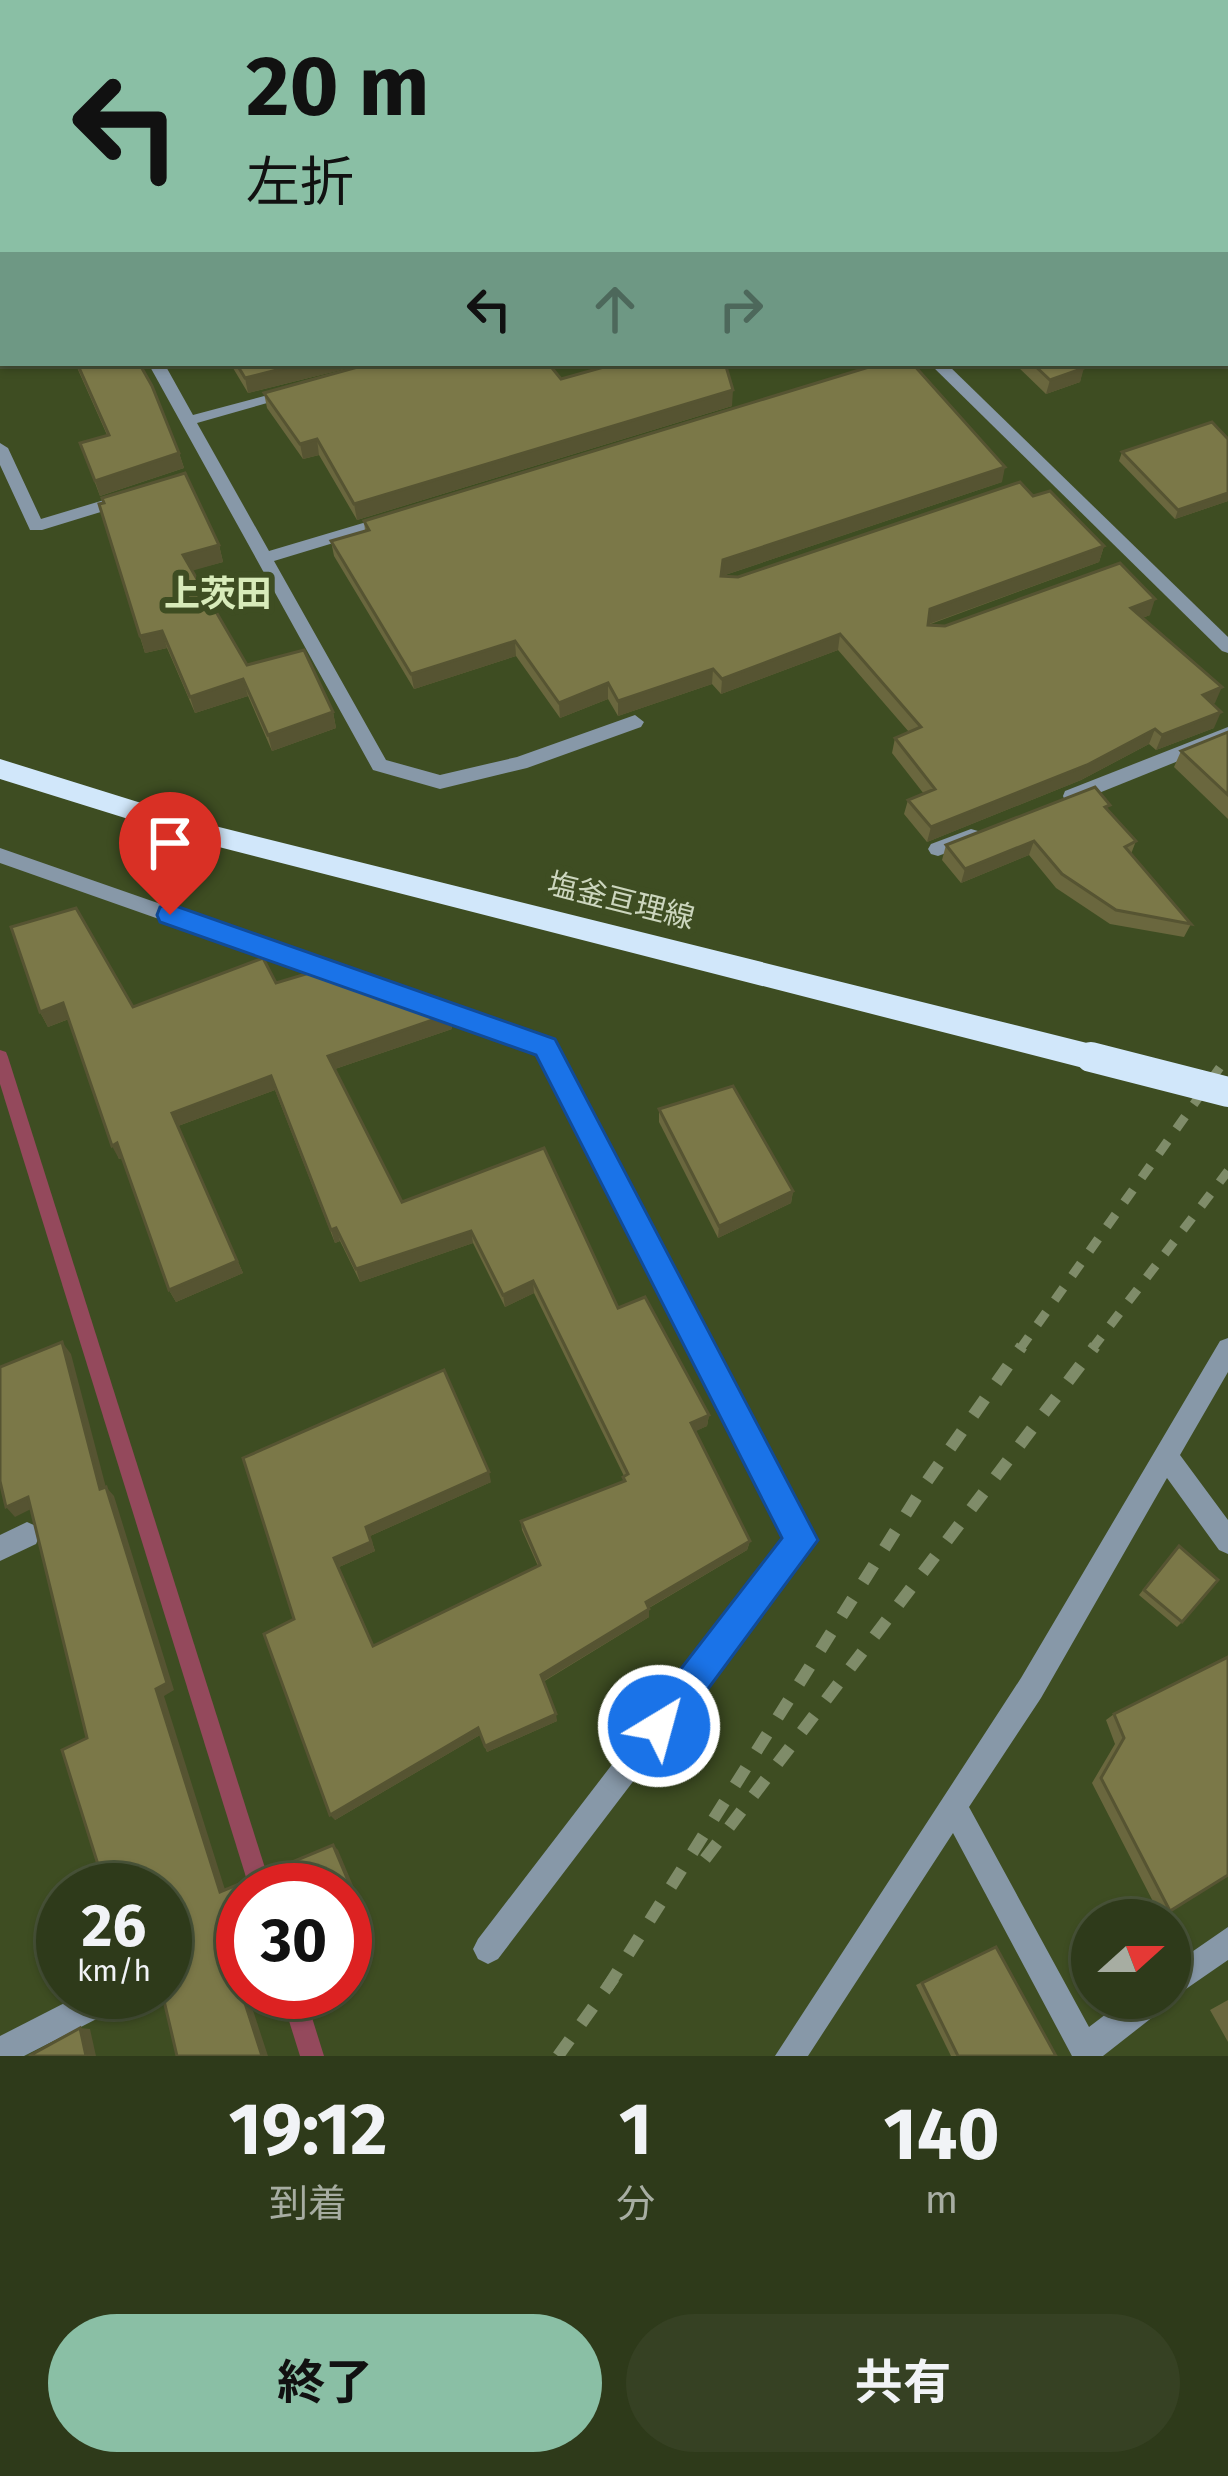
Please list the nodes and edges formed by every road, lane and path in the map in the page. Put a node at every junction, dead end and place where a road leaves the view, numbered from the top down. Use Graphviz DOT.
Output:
graph roads {
  1 [pos="158,366"];
  2 [pos="941,366"];
  3 [pos="318,386"];
  4 [pos="188,421"];
  5 [pos="0,448"];
  6 [pos="216,472"];
  7 [pos="1051,476"];
  8 [pos="194,478"];
  9 [pos="1030,484"];
  10 [pos="148,492"];
  11 [pos="402,516"];
  12 [pos="264,558"];
  13 [pos="1136,559"];
  14 [pos="1116,566"];
  15 [pos="1228,647"];
  16 [pos="635,722"];
  17 [pos="1228,734"];
  18 [pos="0,769"];
  19 [pos="1062,800"];
  20 [pos="1000,825"];
  21 [pos="938,849"];
  22 [pos="0,855"];
  23 [pos="1228,1092"];
  24 [pos="1228,1348"];
  25 [pos="1166,1456"];
  26 [pos="27,1535"];
  27 [pos="1228,1541"];
  28 [pos="0,1548"];
  29 [pos="954,1807"];
  30 [pos="1228,1942"];
  31 [pos="488,1949"];
  32 [pos="1191,1969"];
  33 [pos="64,2019"];
  34 [pos="1126,2019"];
  35 [pos="0,2052"];
  36 [pos="1086,2052"];
  37 [pos="790,2056"];
  1 -- 4 [label="street"];
  2 -- 7 [label="street"];
  3 -- 4 [label="street"];
  4 -- 6 [label="street"];
  5 -- 10 [label="street"];
  6 -- 8 [label="street"];
  6 -- 12 [label="street"];
  7 -- 9 [label="street"];
  7 -- 13 [label="street"];
  11 -- 12 [label="street"];
  12 -- 16 [label="street"];
  13 -- 14 [label="street"];
  13 -- 15 [label="street"];
  17 -- 19 [label="street"];
  18 -- 23 [label="main road, 塩釜亘理線, bridge"];
  20 -- 21 [label="street"];
  22 -- 31 [label="street"];
  24 -- 25 [label="street"];
  25 -- 27 [label="street"];
  25 -- 29 [label="street"];
  26 -- 28 [label="street"];
  29 -- 36 [label="street"];
  29 -- 37 [label="street"];
  30 -- 32 [label="street"];
  33 -- 35 [label="street"];
  34 -- 36 [label="street"];
}
